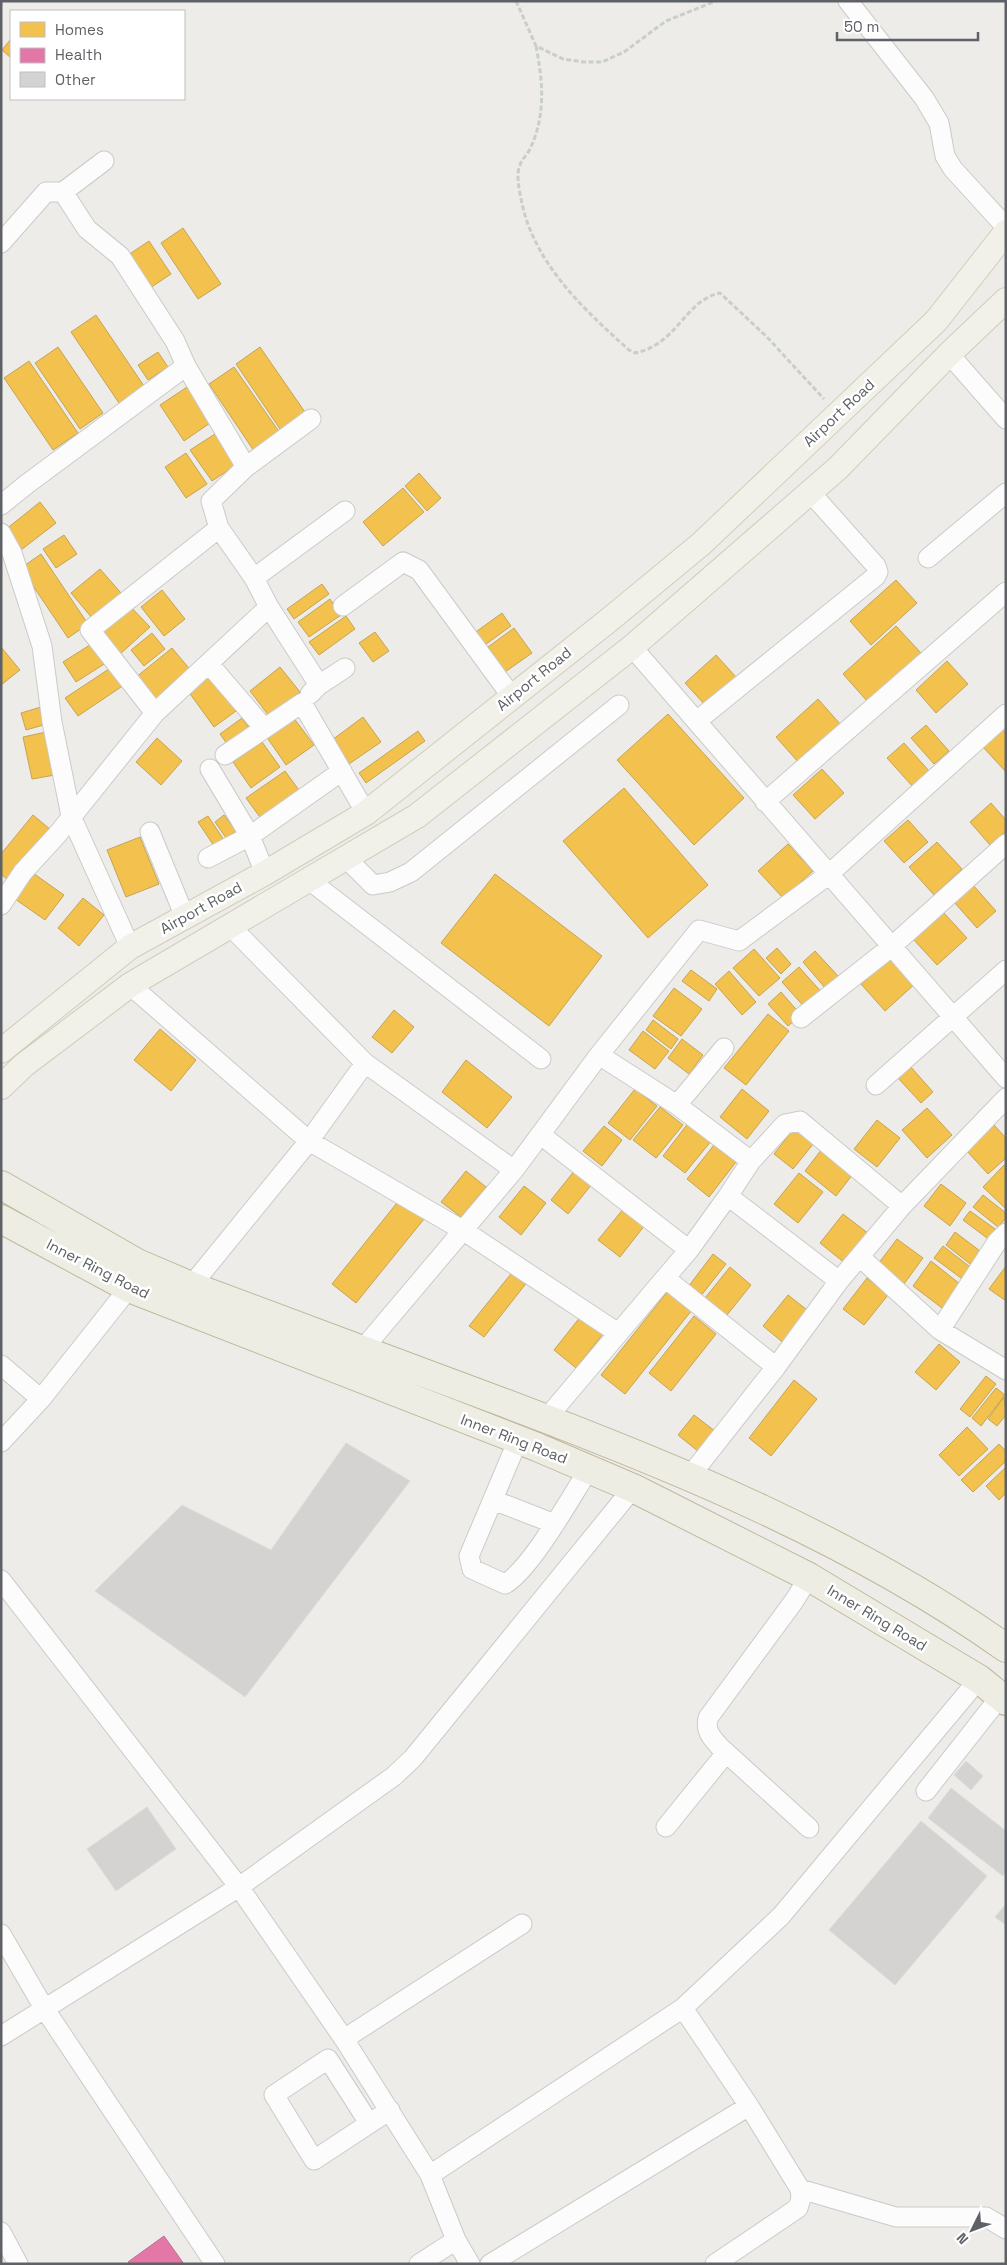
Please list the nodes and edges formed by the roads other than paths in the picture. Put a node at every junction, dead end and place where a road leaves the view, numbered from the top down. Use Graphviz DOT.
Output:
graph roads {
  1 [pos="848,1"];
  2 [pos="104,161"];
  3 [pos="63,192"];
  4 [pos="1006,227"];
  5 [pos="1006,232"];
  6 [pos="1,244"];
  7 [pos="1006,300"];
  8 [pos="949,354"];
  9 [pos="186,366"];
  10 [pos="312,419"];
  11 [pos="1006,419"];
  12 [pos="246,467"];
  13 [pos="810,492"];
  14 [pos="1006,493"];
  15 [pos="1,505"];
  16 [pos="345,511"];
  17 [pos="219,528"];
  18 [pos="1,533"];
  19 [pos="7,557"];
  20 [pos="928,558"];
  21 [pos="254,578"];
  22 [pos="1006,592"];
  23 [pos="343,606"];
  24 [pos="269,607"];
  25 [pos="609,620"];
  26 [pos="632,647"];
  27 [pos="209,664"];
  28 [pos="345,668"];
  29 [pos="319,685"];
  30 [pos="512,697"];
  31 [pos="302,703"];
  32 [pos="619,705"];
  33 [pos="155,713"];
  34 [pos="1006,714"];
  35 [pos="698,720"];
  36 [pos="264,728"];
  37 [pos="225,755"];
  38 [pos="210,769"];
  39 [pos="342,771"];
  40 [pos="765,802"];
  41 [pos="366,813"];
  42 [pos="71,816"];
  43 [pos="150,832"];
  44 [pos="250,836"];
  45 [pos="1006,844"];
  46 [pos="208,858"];
  47 [pos="346,858"];
  48 [pos="265,873"];
  49 [pos="828,875"];
  50 [pos="309,880"];
  51 [pos="4,897"];
  52 [pos="185,917"];
  53 [pos="230,926"];
  54 [pos="130,947"];
  55 [pos="891,947"];
  56 [pos="1006,970"];
  57 [pos="130,985"];
  58 [pos="953,1015"];
  59 [pos="801,1018"];
  60 [pos="4,1046"];
  61 [pos="724,1048"];
  62 [pos="599,1055"];
  63 [pos="541,1059"];
  64 [pos="365,1063"];
  65 [pos="1006,1078"];
  66 [pos="876,1085"];
  67 [pos="1,1087"];
  68 [pos="1006,1098"];
  69 [pos="677,1105"];
  70 [pos="541,1135"];
  71 [pos="308,1141"];
  72 [pos="750,1161"];
  73 [pos="514,1170"];
  74 [pos="1,1185"];
  75 [pos="728,1196"];
  76 [pos="902,1206"];
  77 [pos="1,1219"];
  78 [pos="464,1231"];
  79 [pos="1006,1233"];
  80 [pos="689,1250"];
  81 [pos="860,1257"];
  82 [pos="665,1278"];
  83 [pos="839,1281"];
  84 [pos="191,1286"];
  85 [pos="128,1288"];
  86 [pos="940,1330"];
  87 [pos="618,1333"];
  88 [pos="362,1350"];
  89 [pos="1,1365"];
  90 [pos="776,1367"];
  91 [pos="1006,1370"];
  92 [pos="41,1400"];
  93 [pos="546,1419"];
  94 [pos="518,1440"];
  95 [pos="1,1442"];
  96 [pos="589,1469"];
  97 [pos="690,1476"];
  98 [pos="633,1488"];
  99 [pos="492,1500"];
  100 [pos="555,1524"];
  101 [pos="809,1577"];
  102 [pos="1,1580"];
  103 [pos="1006,1648"];
  104 [pos="979,1679"];
  105 [pos="1003,1699"];
  106 [pos="726,1752"];
  107 [pos="926,1791"];
  108 [pos="666,1827"];
  109 [pos="809,1828"];
  110 [pos="239,1887"];
  111 [pos="522,1924"];
  112 [pos="1,1934"];
  113 [pos="44,2008"];
  114 [pos="683,2008"];
  115 [pos="1,2036"];
  116 [pos="344,2038"];
  117 [pos="750,2106"];
  118 [pos="390,2110"];
  119 [pos="369,2123"];
  120 [pos="430,2175"];
  121 [pos="800,2189"];
  122 [pos="1006,2229"];
  123 [pos="1,2232"];
  124 [pos="456,2240"];
  125 [pos="18,2264"];
  126 [pos="215,2264"];
  127 [pos="419,2264"];
  128 [pos="470,2264"];
  129 [pos="490,2264"];
  130 [pos="715,2264"];
  1 -- 4 [label="street"];
  2 -- 3 [label="street"];
  3 -- 6 [label="street"];
  3 -- 9 [label="street"];
  5 -- 25 [label="main road, Airport Road"];
  7 -- 8 [label="main road, Airport Road"];
  8 -- 11 [label="street"];
  8 -- 13 [label="main road, Airport Road"];
  9 -- 12 [label="street"];
  9 -- 15 [label="street"];
  10 -- 12 [label="street"];
  12 -- 17 [label="street"];
  13 -- 26 [label="main road, Airport Road"];
  13 -- 35 [label="street"];
  14 -- 20 [label="street"];
  16 -- 21 [label="street"];
  17 -- 21 [label="street"];
  17 -- 33 [label="street"];
  18 -- 19 [label="street"];
  19 -- 42 [label="street"];
  21 -- 24 [label="street"];
  22 -- 40 [label="street"];
  23 -- 30 [label="street"];
  24 -- 27 [label="street"];
  24 -- 29 [label="street"];
  25 -- 26 [label="main road"];
  25 -- 30 [label="main road, Airport Road"];
  26 -- 35 [label="street"];
  26 -- 47 [label="main road, Airport Road"];
  27 -- 33 [label="street"];
  27 -- 36 [label="street"];
  28 -- 29 [label="street"];
  29 -- 31 [label="street"];
  30 -- 41 [label="main road, Airport Road"];
  31 -- 36 [label="street"];
  31 -- 39 [label="street"];
  32 -- 47 [label="street"];
  33 -- 42 [label="street"];
  34 -- 49 [label="street"];
  35 -- 40 [label="street"];
  36 -- 37 [label="street"];
  38 -- 44 [label="street"];
  39 -- 41 [label="street"];
  39 -- 44 [label="street"];
  40 -- 49 [label="street"];
  41 -- 48 [label="main road, Airport Road"];
  42 -- 51 [label="street"];
  42 -- 54 [label="street"];
  43 -- 52 [label="street"];
  44 -- 46 [label="street"];
  44 -- 48 [label="street"];
  45 -- 55 [label="street"];
  47 -- 50 [label="main road, Airport Road"];
  48 -- 52 [label="main road, Airport Road"];
  49 -- 55 [label="street"];
  49 -- 62 [label="street"];
  50 -- 53 [label="main road, Airport Road"];
  50 -- 63 [label="street"];
  52 -- 54 [label="main road, Airport Road"];
  53 -- 57 [label="main road, Airport Road"];
  53 -- 64 [label="street"];
  54 -- 60 [label="main road, Airport Road"];
  55 -- 58 [label="street"];
  55 -- 59 [label="street"];
  56 -- 58 [label="street"];
  57 -- 67 [label="main road, Airport Road"];
  57 -- 71 [label="street"];
  58 -- 65 [label="street"];
  58 -- 66 [label="street"];
  61 -- 69 [label="street"];
  62 -- 69 [label="street"];
  62 -- 70 [label="street"];
  64 -- 71 [label="street"];
  64 -- 73 [label="street"];
  68 -- 76 [label="street"];
  69 -- 72 [label="street"];
  70 -- 73 [label="street"];
  70 -- 80 [label="street"];
  71 -- 78 [label="street"];
  71 -- 84 [label="street"];
  72 -- 75 [label="street"];
  72 -- 76 [label="street"];
  73 -- 78 [label="street"];
  74 -- 84 [label="highway, Inner Ring Road"];
  75 -- 80 [label="street"];
  75 -- 83 [label="street"];
  76 -- 81 [label="street"];
  77 -- 85 [label="highway, Inner Ring Road"];
  78 -- 87 [label="street"];
  78 -- 88 [label="street"];
  79 -- 86 [label="street"];
  80 -- 82 [label="street"];
  81 -- 83 [label="street"];
  81 -- 86 [label="street"];
  82 -- 87 [label="street"];
  82 -- 90 [label="street"];
  83 -- 90 [label="street"];
  84 -- 88 [label="highway, Inner Ring Road"];
  85 -- 92 [label="street"];
  85 -- 94 [label="highway, Inner Ring Road"];
  86 -- 91 [label="street"];
  87 -- 93 [label="street"];
  88 -- 93 [label="highway, Inner Ring Road"];
  89 -- 92 [label="street"];
  90 -- 97 [label="street"];
  92 -- 95 [label="street"];
  93 -- 97 [label="highway, Inner Ring Road"];
  94 -- 96 [label="highway, Inner Ring Road"];
  94 -- 99 [label="street"];
  96 -- 98 [label="highway, Inner Ring Road"];
  96 -- 100 [label="street"];
  97 -- 103 [label="highway, Inner Ring Road"];
  98 -- 101 [label="highway, Inner Ring Road"];
  98 -- 110 [label="street"];
  99 -- 100 [label="street"];
  99 -- 100 [label="street"];
  101 -- 104 [label="highway, Inner Ring Road"];
  101 -- 106 [label="street"];
  102 -- 110 [label="street"];
  104 -- 105 [label="highway, Inner Ring Road"];
  104 -- 114 [label="street"];
  105 -- 107 [label="street"];
  106 -- 108 [label="street"];
  106 -- 109 [label="street"];
  110 -- 113 [label="street"];
  110 -- 116 [label="street"];
  111 -- 116 [label="street"];
  112 -- 113 [label="street"];
  113 -- 115 [label="street"];
  113 -- 126 [label="street"];
  114 -- 117 [label="street"];
  114 -- 120 [label="street"];
  116 -- 118 [label="street"];
  117 -- 121 [label="street"];
  117 -- 129 [label="street"];
  118 -- 119 [label="street"];
  118 -- 120 [label="street"];
  119 -- 119 [label="street"];
  120 -- 124 [label="street"];
  121 -- 122 [label="street"];
  121 -- 130 [label="street"];
  123 -- 125 [label="street"];
  124 -- 127 [label="street"];
  124 -- 128 [label="street"];
}
